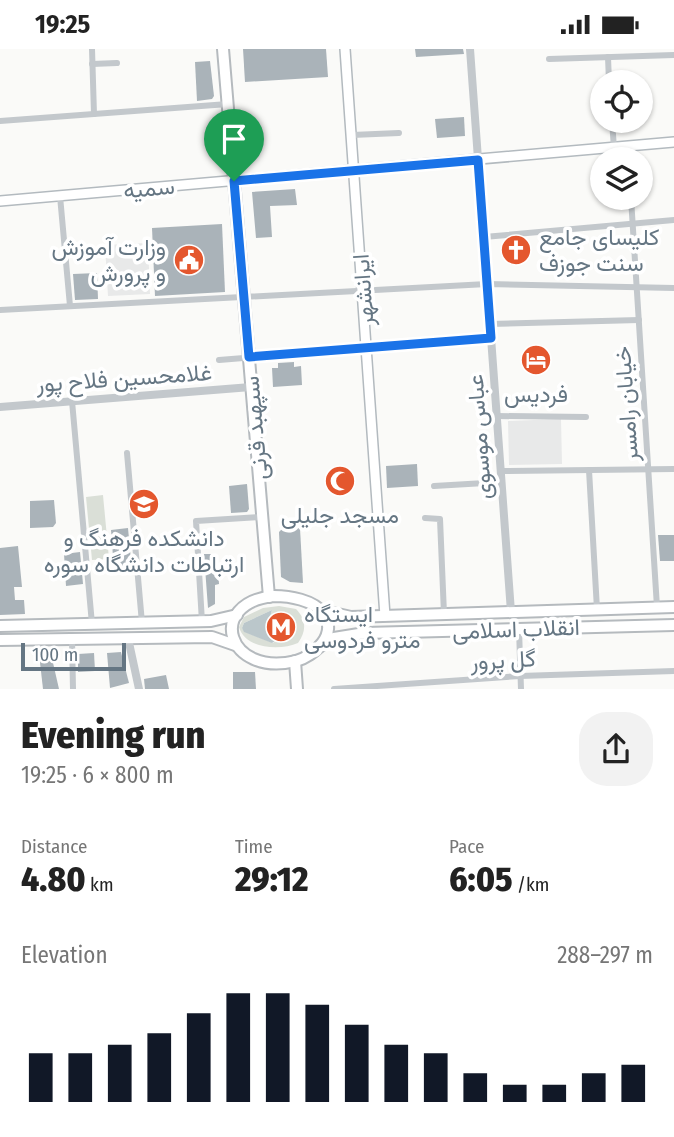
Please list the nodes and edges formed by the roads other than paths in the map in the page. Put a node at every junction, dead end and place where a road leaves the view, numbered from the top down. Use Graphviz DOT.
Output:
graph roads {
  1 [pos="92,49"];
  2 [pos="345,49"];
  3 [pos="470,49"];
  4 [pos="224,50"];
  5 [pos="674,55"];
  6 [pos="608,57"];
  7 [pos="549,59"];
  8 [pos="117,63"];
  9 [pos="92,64"];
  10 [pos="609,70"];
  11 [pos="228,104"];
  12 [pos="94,114"];
  13 [pos="0,121"];
  14 [pos="399,133"];
  15 [pos="352,135"];
  16 [pos="674,142"];
  17 [pos="628,146"];
  18 [pos="621,147"];
  19 [pos="590,150"];
  20 [pos="478,160"];
  21 [pos="355,170"];
  22 [pos="234,181"];
  23 [pos="60,196"];
  24 [pos="0,201"];
  25 [pos="632,210"];
  26 [pos="674,220"];
  27 [pos="633,224"];
  28 [pos="484,237"];
  29 [pos="487,284"];
  30 [pos="637,287"];
  31 [pos="674,288"];
  32 [pos="363,291"];
  33 [pos="244,297"];
  34 [pos="70,306"];
  35 [pos="0,310"];
  36 [pos="639,320"];
  37 [pos="490,324"];
  38 [pos="491,338"];
  39 [pos="367,348"];
  40 [pos="249,357"];
  41 [pos="219,360"];
  42 [pos="251,387"];
  43 [pos="72,401"];
  44 [pos="0,407"];
  45 [pos="497,417"];
  46 [pos="586,417"];
  47 [pos="127,453"];
  48 [pos="648,469"];
  49 [pos="589,470"];
  50 [pos="674,470"];
  51 [pos="501,471"];
  52 [pos="502,482"];
  53 [pos="434,486"];
  54 [pos="262,517"];
  55 [pos="425,518"];
  56 [pos="269,597"];
  57 [pos="657,607"];
  58 [pos="674,607"];
  59 [pos="597,609"];
  60 [pos="320,610"];
  61 [pos="511,612"];
  62 [pos="443,614"];
  63 [pos="237,615"];
  64 [pos="385,616"];
  65 [pos="202,622"];
  66 [pos="142,623"];
  67 [pos="92,624"];
  68 [pos="674,625"];
  69 [pos="0,627"];
  70 [pos="519,629"];
  71 [pos="128,638"];
  72 [pos="72,639"];
  73 [pos="0,640"];
  74 [pos="235,645"];
  75 [pos="319,647"];
  76 [pos="295,661"];
  77 [pos="674,671"];
  78 [pos="520,676"];
  79 [pos="74,689"];
  80 [pos="139,689"];
  81 [pos="297,689"];
  82 [pos="334,689"];
  83 [pos="521,689"];
  1 -- 9 [label="street"];
  2 -- 15 [label="main road, ایرانشهر"];
  3 -- 20 [label="street, عباس موسوی"];
  4 -- 11 [label="main road, سپهبد قرنی"];
  5 -- 6 [label="street"];
  6 -- 7 [label="street"];
  6 -- 10 [label="street"];
  8 -- 9 [label="street"];
  9 -- 12 [label="street"];
  11 -- 12 [label="street"];
  11 -- 22 [label="main road, سپهبد قرنی"];
  12 -- 13 [label="street"];
  14 -- 15 [label="street"];
  15 -- 21 [label="main road, ایرانشهر"];
  16 -- 17 [label="main road, سمیه"];
  17 -- 18 [label="main road, سمیه"];
  19 -- 20 [label="main road, سمیه"];
  20 -- 21 [label="main road, سمیه"];
  20 -- 28 [label="street, عباس موسوی"];
  21 -- 22 [label="main road, سمیه"];
  21 -- 32 [label="main road, ایرانشهر"];
  22 -- 23 [label="main road, سمیه"];
  22 -- 33 [label="main road, سپهبد قرنی"];
  23 -- 24 [label="main road, سمیه"];
  23 -- 34 [label="street"];
  25 -- 27 [label="street, خیابان رامسر"];
  26 -- 27 [label="street"];
  27 -- 28 [label="street"];
  27 -- 30 [label="street, خیابان رامسر"];
  28 -- 29 [label="street, عباس موسوی"];
  29 -- 30 [label="street"];
  29 -- 32 [label="street"];
  29 -- 37 [label="street, عباس موسوی"];
  30 -- 31 [label="street"];
  30 -- 36 [label="street, خیابان رامسر"];
  32 -- 33 [label="street"];
  32 -- 39 [label="main road, ایرانشهر"];
  33 -- 34 [label="street"];
  33 -- 40 [label="main road, سپهبد قرنی"];
  34 -- 35 [label="street"];
  36 -- 37 [label="street"];
  36 -- 48 [label="street, خیابان رامسر"];
  37 -- 38 [label="street, عباس موسوی"];
  38 -- 39 [label="street"];
  38 -- 45 [label="street, عباس موسوی"];
  39 -- 40 [label="street"];
  39 -- 64 [label="main road, ایرانشهر"];
  40 -- 41 [label="street"];
  40 -- 42 [label="main road, سپهبد قرنی"];
  42 -- 43 [label="street, غلامحسین فلاح‌ پور"];
  42 -- 54 [label="main road, سپهبد قرنی"];
  43 -- 44 [label="street, غلامحسین فلاح‌ پور"];
  43 -- 67 [label="street"];
  45 -- 46 [label="street"];
  45 -- 51 [label="street, عباس موسوی"];
  47 -- 66 [label="street"];
  48 -- 49 [label="street"];
  48 -- 50 [label="street"];
  48 -- 57 [label="street, خیابان رامسر"];
  49 -- 51 [label="street"];
  49 -- 59 [label="street"];
  51 -- 52 [label="street, عباس موسوی"];
  52 -- 53 [label="street"];
  52 -- 61 [label="street, عباس موسوی"];
  54 -- 56 [label="main road, سپهبد قرنی"];
  54 -- 65 [label="street"];
  55 -- 62 [label="street"];
  56 -- 60 [label="main road"];
  56 -- 63 [label="main road"];
  57 -- 58 [label="main road, انقلاب اسلامی"];
  57 -- 59 [label="main road, انقلاب اسلامی"];
  59 -- 61 [label="main road, انقلاب اسلامی"];
  60 -- 64 [label="main road, انقلاب اسلامی"];
  60 -- 75 [label="main road"];
  61 -- 62 [label="main road, انقلاب اسلامی"];
  62 -- 64 [label="main road, انقلاب اسلامی"];
  63 -- 65 [label="main road"];
  63 -- 74 [label="main road"];
  65 -- 66 [label="main road"];
  66 -- 67 [label="main road"];
  67 -- 69 [label="main road"];
  68 -- 70 [label="main road, انقلاب اسلامی"];
  70 -- 75 [label="main road, انقلاب اسلامی"];
  70 -- 78 [label="street"];
  71 -- 72 [label="main road"];
  71 -- 74 [label="main road"];
  71 -- 80 [label="street"];
  72 -- 73 [label="main road"];
  72 -- 79 [label="street"];
  74 -- 76 [label="main road"];
  75 -- 76 [label="main road"];
  76 -- 81 [label="main road"];
  77 -- 78 [label="street, گل پرور"];
  78 -- 82 [label="street, گل پرور"];
  78 -- 83 [label="street"];
}
